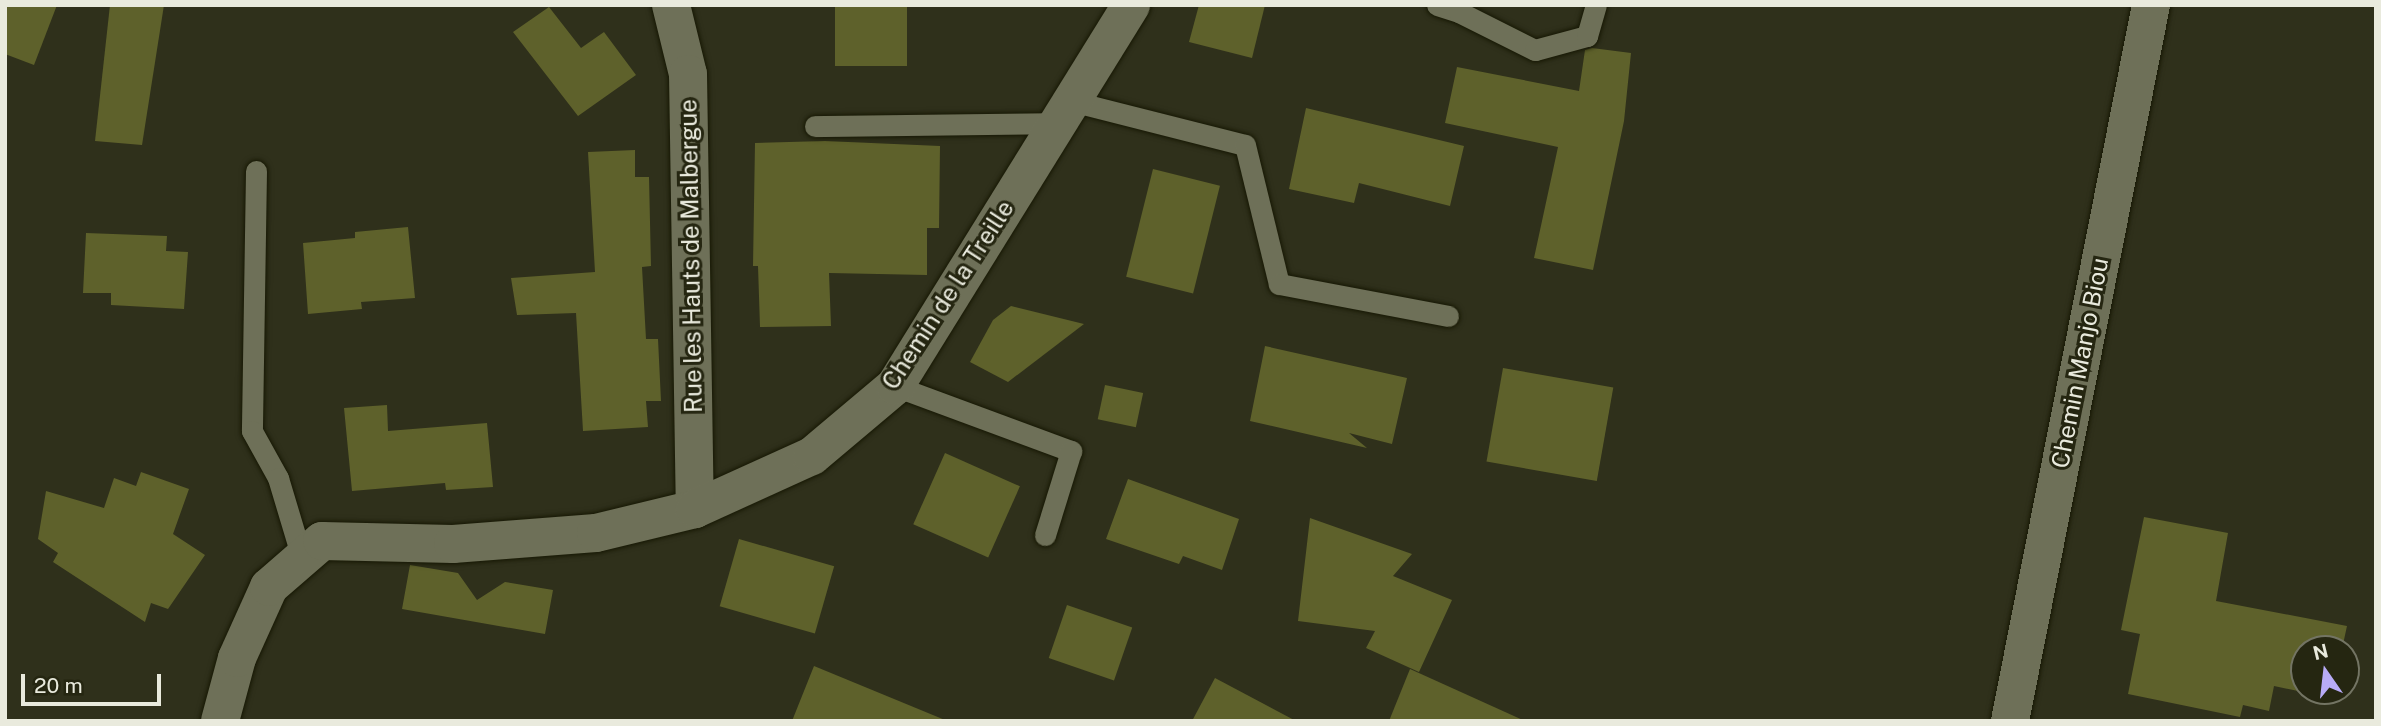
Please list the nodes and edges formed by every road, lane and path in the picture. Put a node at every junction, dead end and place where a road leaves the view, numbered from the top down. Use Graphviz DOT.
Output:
graph roads {
  1 [pos="671,5"];
  2 [pos="1131,5"];
  3 [pos="1437,5"];
  4 [pos="1597,5"];
  5 [pos="2151,5"];
  6 [pos="1065,112"];
  7 [pos="815,126"];
  8 [pos="256,171"];
  9 [pos="1448,316"];
  10 [pos="895,386"];
  11 [pos="695,509"];
  12 [pos="1045,535"];
  13 [pos="302,558"];
  14 [pos="220,721"];
  15 [pos="2010,721"];
  1 -- 11 [label="street, Rue les Hauts de Malbergue"];
  2 -- 6 [label="street, Chemin de la Treille"];
  3 -- 4 [label="lane"];
  5 -- 15 [label="street, Chemin Manjo Biou"];
  6 -- 7 [label="lane"];
  6 -- 9 [label="lane"];
  6 -- 10 [label="street, Chemin de la Treille"];
  8 -- 13 [label="lane"];
  10 -- 11 [label="street, Chemin de la Treille"];
  10 -- 12 [label="lane"];
  11 -- 13 [label="street, Chemin de la Treille"];
  13 -- 14 [label="street, Chemin de la Treille"];
}
